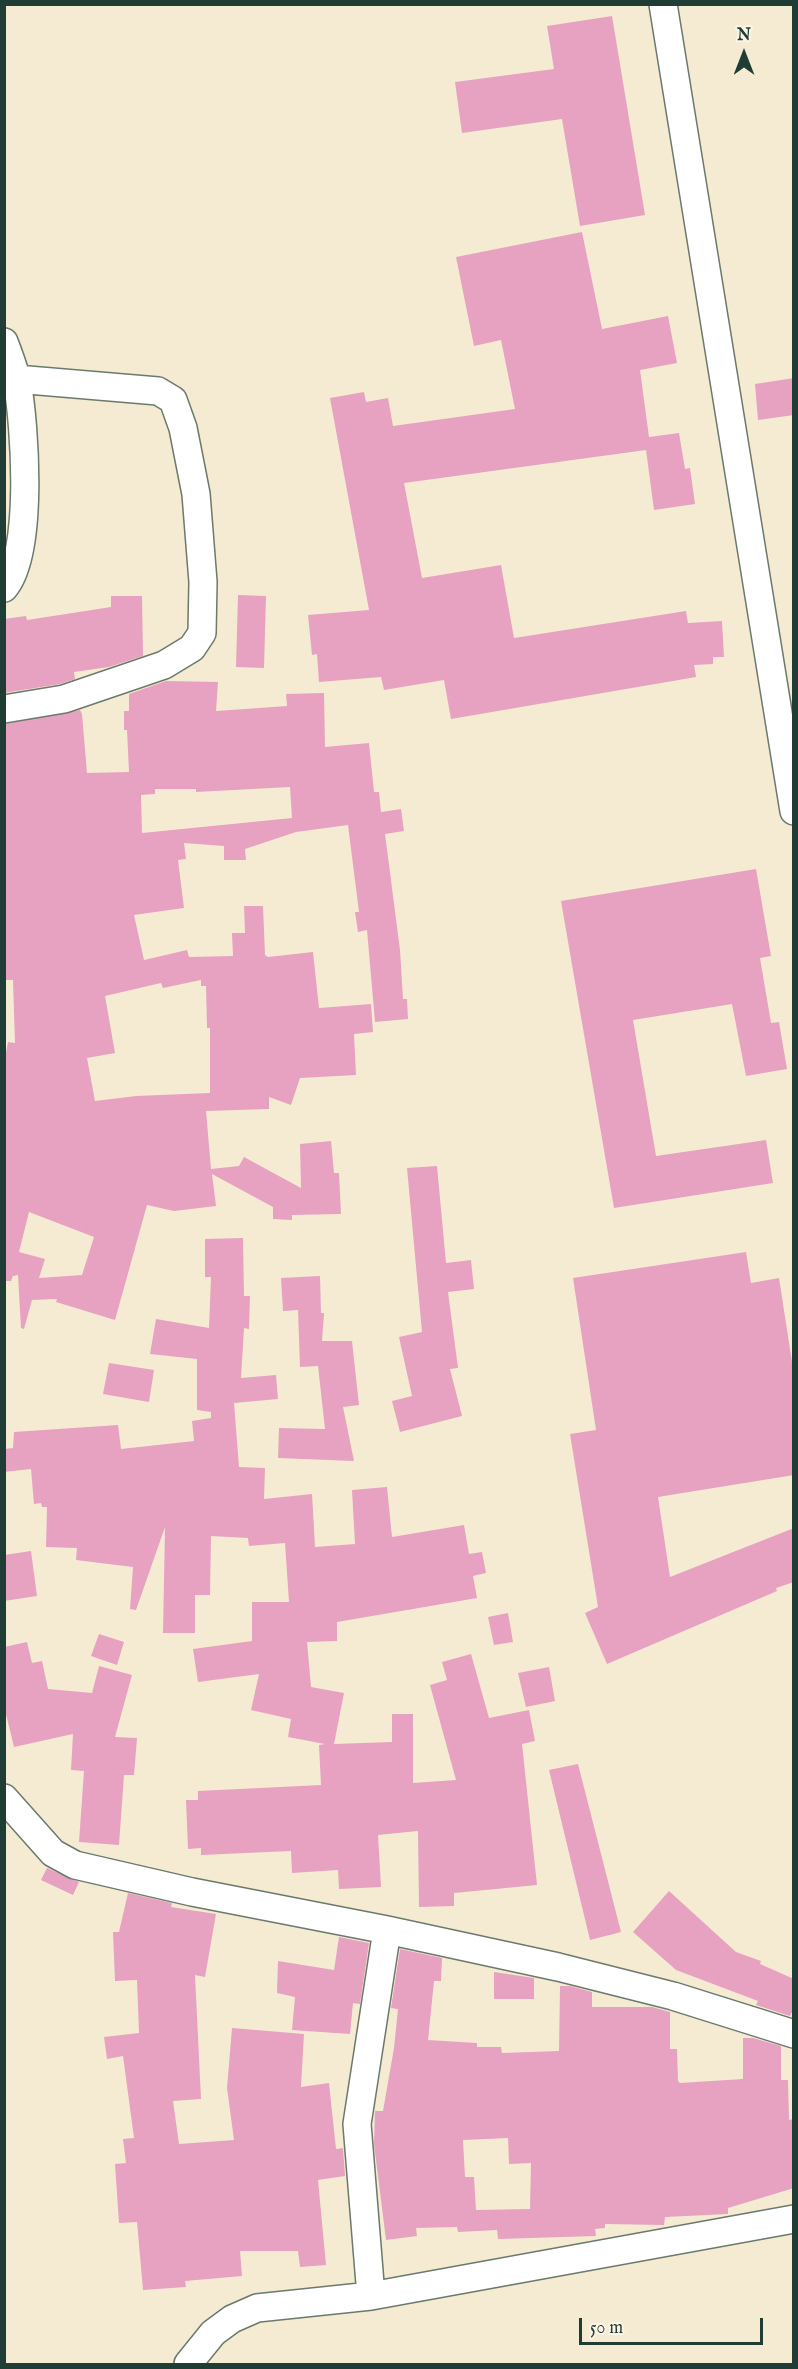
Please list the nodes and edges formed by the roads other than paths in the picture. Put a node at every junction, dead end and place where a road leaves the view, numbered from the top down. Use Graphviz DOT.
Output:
graph roads {
  1 [pos="663,4"];
  2 [pos="4,342"];
  3 [pos="10,380"];
  4 [pos="4,588"];
  5 [pos="4,709"];
  6 [pos="794,811"];
  7 [pos="4,1798"];
  8 [pos="16,1829"];
  9 [pos="387,1930"];
  10 [pos="794,2034"];
  11 [pos="794,2219"];
  12 [pos="371,2296"];
  13 [pos="188,2364"];
  1 -- 6 [label="street"];
  2 -- 3 [label="street"];
  3 -- 4 [label="street"];
  3 -- 5 [label="street"];
  7 -- 8 [label="street"];
  8 -- 9 [label="street"];
  9 -- 10 [label="street"];
  9 -- 12 [label="street"];
  11 -- 12 [label="street"];
  12 -- 13 [label="street"];
}
